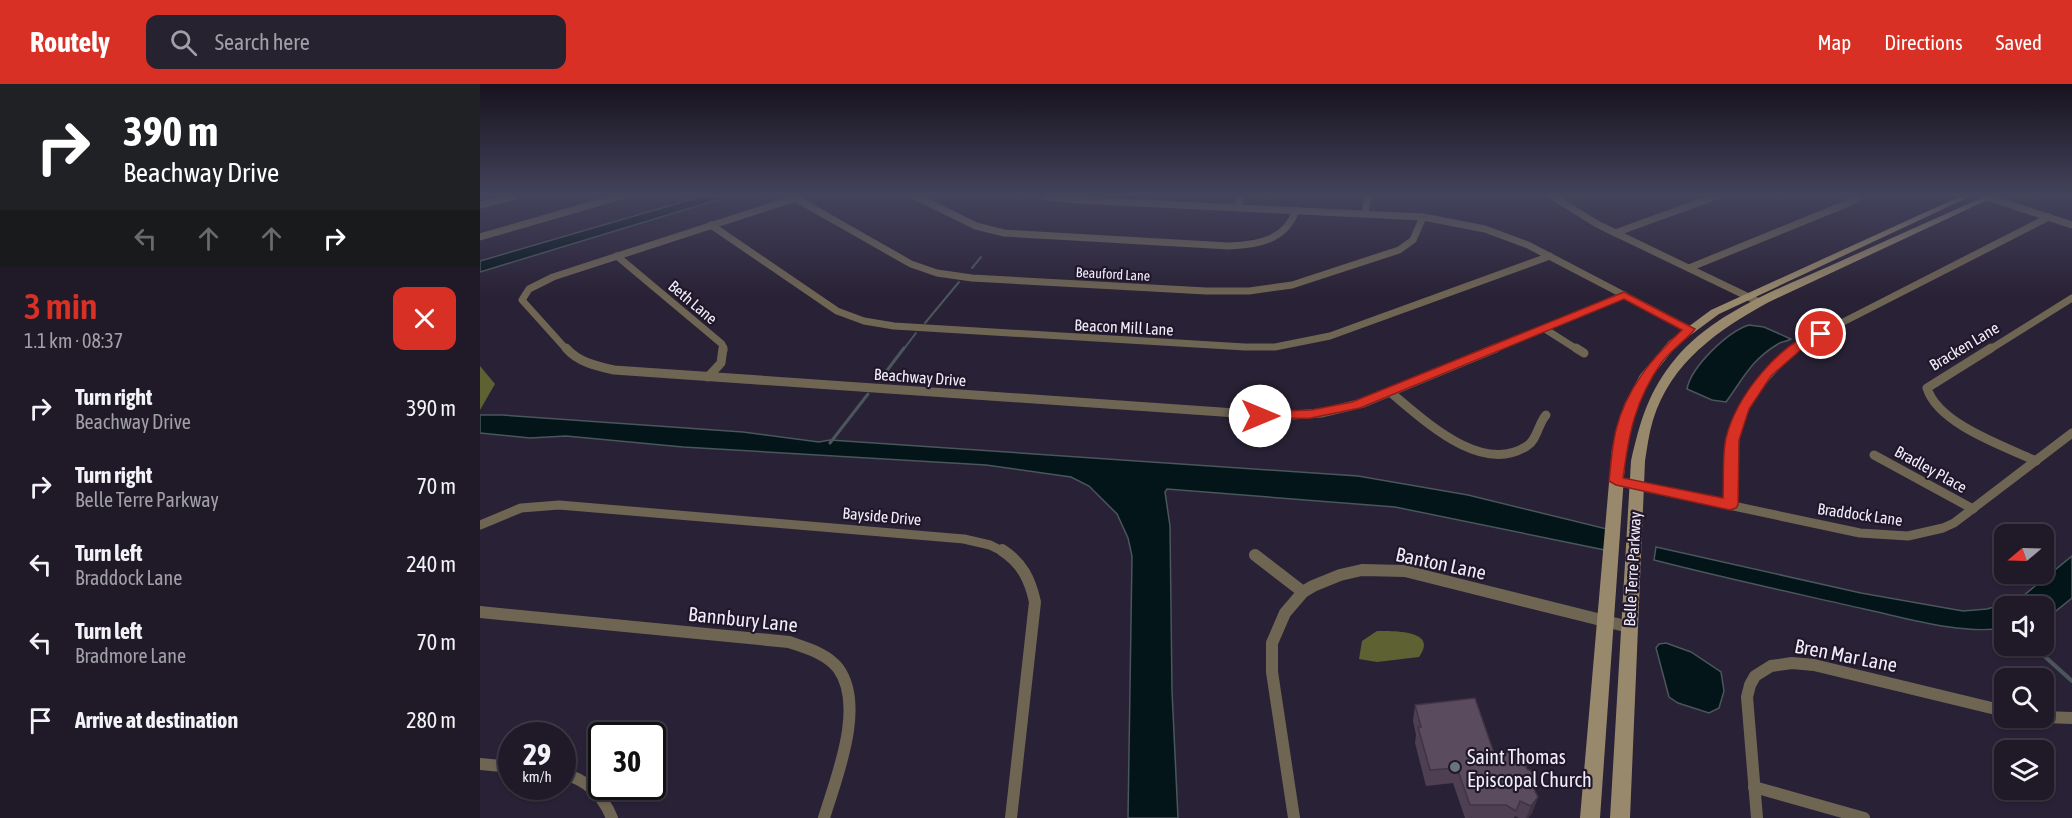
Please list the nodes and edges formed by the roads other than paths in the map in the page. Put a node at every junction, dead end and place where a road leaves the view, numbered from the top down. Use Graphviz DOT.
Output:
graph roads {
  1 [pos="503,230"];
  2 [pos="695,230"];
  3 [pos="719,230"];
  4 [pos="854,230"];
  5 [pos="993,230"];
  6 [pos="1285,230"];
  7 [pos="1418,230"];
  8 [pos="1489,230"];
  9 [pos="1610,230"];
  10 [pos="1623,230"];
  11 [pos="1782,230"];
  12 [pos="1891,230"];
  13 [pos="1914,230"];
  14 [pos="2023,230"];
  15 [pos="1615,233"];
  16 [pos="480,237"];
  17 [pos="616,256"];
  18 [pos="1550,256"];
  19 [pos="1689,268"];
  20 [pos="1624,295"];
  21 [pos="1746,296"];
  22 [pos="2072,298"];
  23 [pos="1759,302"];
  24 [pos="1545,328"];
  25 [pos="1689,329"];
  26 [pos="1584,352"];
  27 [pos="708,377"];
  28 [pos="1390,392"];
  29 [pos="1546,415"];
  30 [pos="2072,433"];
  31 [pos="1874,455"];
  32 [pos="2036,461"];
  33 [pos="1616,481"];
  34 [pos="1637,485"];
  35 [pos="1730,505"];
  36 [pos="1973,509"];
  37 [pos="480,525"];
  38 [pos="1255,555"];
  39 [pos="1303,592"];
  40 [pos="480,612"];
  41 [pos="1604,621"];
  42 [pos="1629,627"];
  43 [pos="1994,709"];
  44 [pos="2054,717"];
  45 [pos="2072,718"];
  46 [pos="480,764"];
  47 [pos="498,766"];
  48 [pos="576,777"];
  49 [pos="1754,787"];
  50 [pos="612,818"];
  51 [pos="824,818"];
  52 [pos="1011,818"];
  53 [pos="1294,818"];
  54 [pos="1590,818"];
  55 [pos="1620,818"];
  56 [pos="1757,818"];
  57 [pos="1864,818"];
  1 -- 16 [label="street"];
  2 -- 17 [label="street, Beachway Drive"];
  3 -- 18 [label="street, Beacon Mill Lane"];
  4 -- 7 [label="street, Beauford Lane"];
  5 -- 6 [label="street"];
  8 -- 18 [label="street"];
  9 -- 15 [label="street"];
  10 -- 15 [label="street"];
  11 -- 19 [label="street"];
  12 -- 21 [label="main road, Belle Terre Parkway"];
  13 -- 23 [label="main road, Belle Terre Parkway"];
  14 -- 35 [label="street"];
  15 -- 19 [label="street"];
  17 -- 27 [label="street, Beth Lane"];
  17 -- 27 [label="street, Beachway Drive"];
  18 -- 20 [label="street"];
  19 -- 21 [label="street"];
  20 -- 24 [label="street, Beachway Drive"];
  20 -- 25 [label="street"];
  21 -- 23 [label="street"];
  21 -- 25 [label="main road, Belle Terre Parkway"];
  22 -- 32 [label="street, Bracken Lane"];
  23 -- 34 [label="main road, Belle Terre Parkway"];
  24 -- 26 [label="street"];
  24 -- 28 [label="street, Beachway Drive"];
  25 -- 33 [label="main road, Belle Terre Parkway"];
  27 -- 28 [label="street, Beachway Drive"];
  28 -- 29 [label="street"];
  30 -- 32 [label="street, Braddock Lane"];
  31 -- 36 [label="street, Bradley Place"];
  32 -- 36 [label="street, Braddock Lane"];
  33 -- 34 [label="street, Braddock Lane"];
  33 -- 41 [label="main road, Belle Terre Parkway"];
  34 -- 35 [label="street, Braddock Lane"];
  34 -- 42 [label="main road, Belle Terre Parkway"];
  35 -- 36 [label="street, Braddock Lane"];
  37 -- 52 [label="street, Bayside Drive"];
  38 -- 39 [label="street"];
  39 -- 41 [label="street, Banton Lane"];
  39 -- 53 [label="street, Banton Lane"];
  40 -- 51 [label="street, Bannbury Lane"];
  41 -- 42 [label="street, Banton Lane"];
  41 -- 54 [label="main road, Belle Terre Parkway"];
  42 -- 55 [label="main road, Belle Terre Parkway"];
  43 -- 49 [label="street, Bren Mar Lane"];
  44 -- 45 [label="street"];
  46 -- 47 [label="street"];
  48 -- 50 [label="street"];
  49 -- 56 [label="street, Bren Mar Lane"];
  49 -- 57 [label="street"];
}
